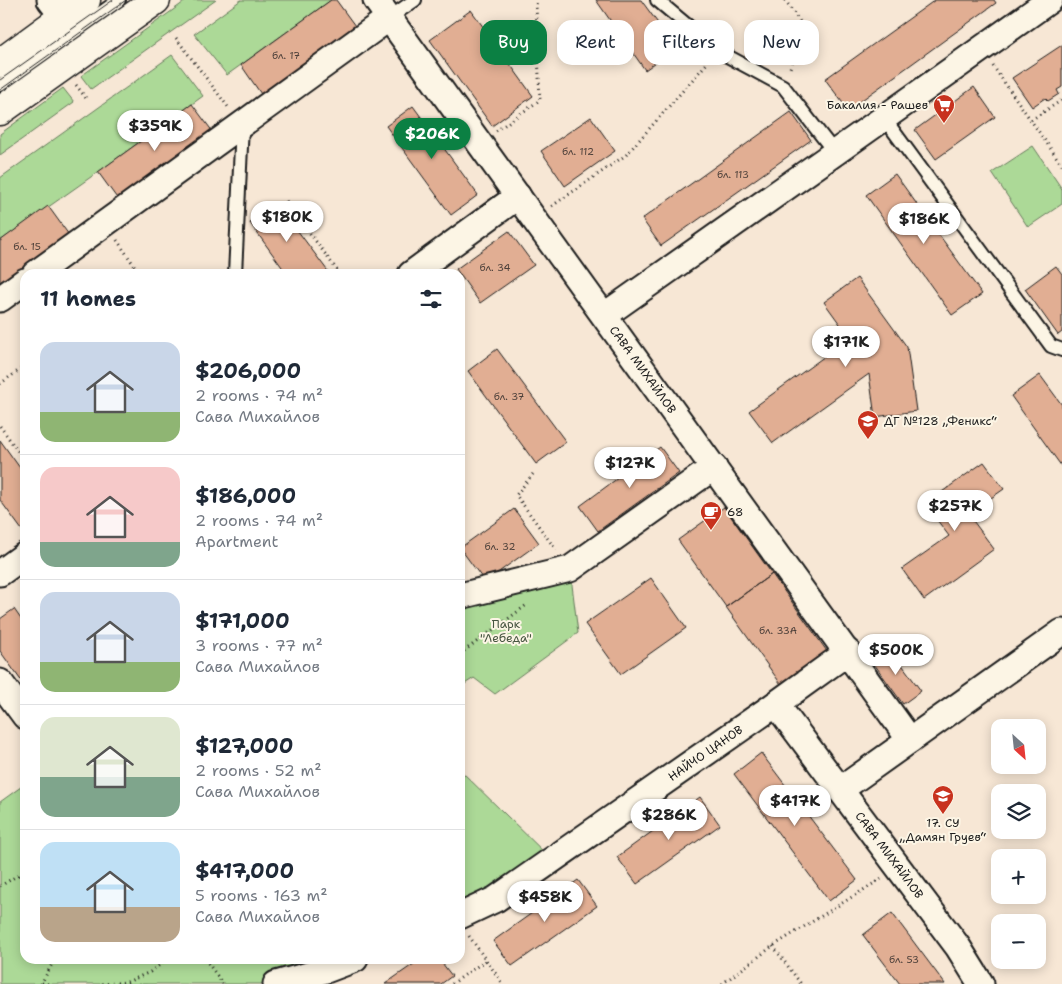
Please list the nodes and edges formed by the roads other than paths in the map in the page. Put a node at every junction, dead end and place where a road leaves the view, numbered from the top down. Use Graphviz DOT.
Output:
graph roads {
  1 [pos="86,0"];
  2 [pos="119,0"];
  3 [pos="156,0"];
  4 [pos="415,0"];
  5 [pos="657,0"];
  6 [pos="1050,0"];
  7 [pos="56,9"];
  8 [pos="383,9"];
  9 [pos="0,63"];
  10 [pos="0,85"];
  11 [pos="0,112"];
  12 [pos="884,118"];
  13 [pos="242,125"];
  14 [pos="834,154"];
  15 [pos="518,196"];
  16 [pos="42,269"];
  17 [pos="236,269"];
  18 [pos="418,269"];
  19 [pos="20,285"];
  20 [pos="0,299"];
  21 [pos="604,315"];
  22 [pos="1062,350"];
  23 [pos="714,467"];
  24 [pos="20,559"];
  25 [pos="0,573"];
  26 [pos="465,595"];
  27 [pos="1062,632"];
  28 [pos="848,652"];
  29 [pos="0,682"];
  30 [pos="776,704"];
  31 [pos="20,709"];
  32 [pos="910,740"];
  33 [pos="840,790"];
  34 [pos="465,921"];
  35 [pos="342,964"];
  36 [pos="276,984"];
  37 [pos="981,984"];
  1 -- 7 [label="street"];
  2 -- 10 [label="lane"];
  3 -- 11 [label="street"];
  4 -- 8 [label="lane"];
  5 -- 14 [label="lane"];
  6 -- 12 [label="street"];
  7 -- 9 [label="street"];
  8 -- 13 [label="street"];
  8 -- 15 [label="street, САВА МИХАЙЛОВ"];
  12 -- 14 [label="street"];
  12 -- 22 [label="lane"];
  13 -- 16 [label="street"];
  13 -- 17 [label="lane"];
  14 -- 21 [label="street"];
  15 -- 18 [label="street"];
  15 -- 21 [label="street, САВА МИХАЙЛОВ"];
  19 -- 20 [label="street"];
  21 -- 23 [label="street, САВА МИХАЙЛОВ"];
  23 -- 26 [label="street"];
  23 -- 28 [label="street, САВА МИХАЙЛОВ"];
  24 -- 25 [label="street"];
  27 -- 32 [label="street"];
  28 -- 30 [label="street, НАЙЧО ЦАНОВ"];
  28 -- 32 [label="street, САВА МИХАЙЛОВ"];
  29 -- 31 [label="street"];
  30 -- 33 [label="street, САВА МИХАЙЛОВ"];
  30 -- 34 [label="street, НАЙЧО ЦАНОВ"];
  32 -- 33 [label="street"];
  33 -- 37 [label="street, САВА МИХАЙЛОВ"];
  35 -- 36 [label="street"];
}
